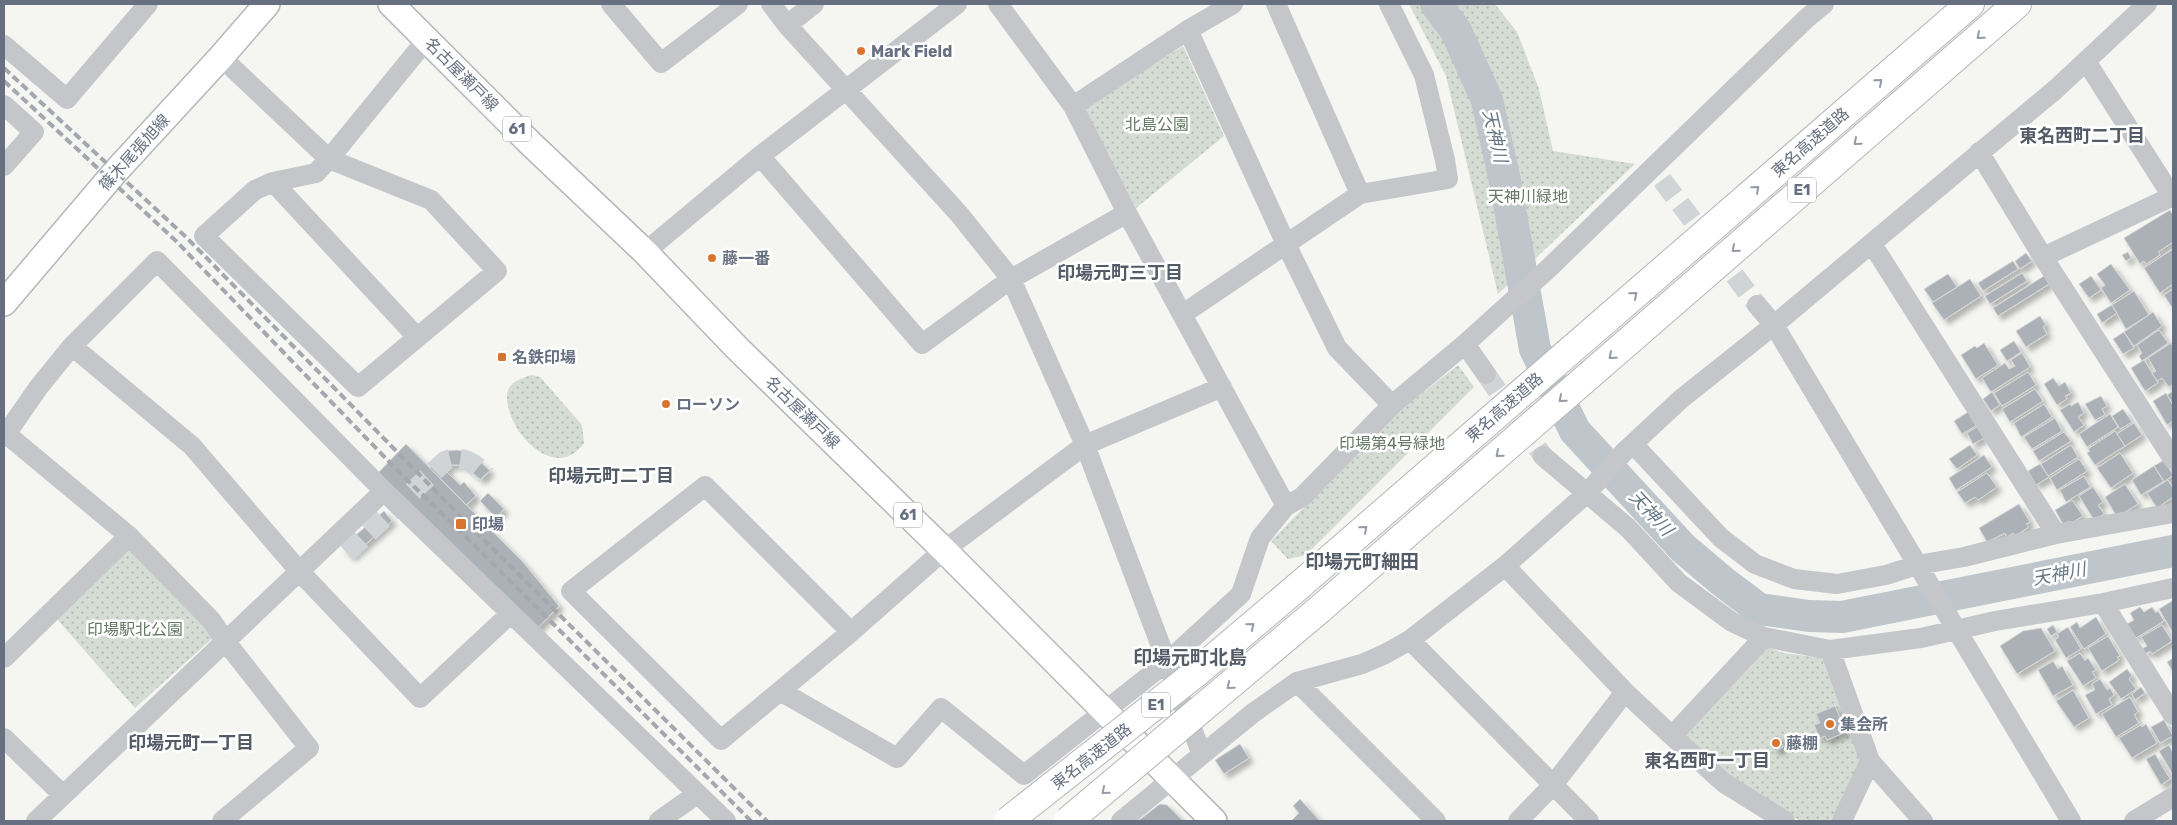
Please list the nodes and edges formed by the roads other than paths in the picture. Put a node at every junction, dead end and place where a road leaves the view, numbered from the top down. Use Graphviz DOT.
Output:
graph roads {
  1 [pos="148,4"];
  2 [pos="267,4"];
  3 [pos="391,4"];
  4 [pos="611,4"];
  5 [pos="738,4"];
  6 [pos="771,4"];
  7 [pos="814,4"];
  8 [pos="958,4"];
  9 [pos="998,4"];
  10 [pos="1233,4"];
  11 [pos="1276,4"];
  12 [pos="1389,4"];
  13 [pos="1824,4"];
  14 [pos="1970,4"];
  15 [pos="2017,4"];
  16 [pos="2147,4"];
  17 [pos="787,25"];
  18 [pos="1188,30"];
  19 [pos="427,39"];
  20 [pos="4,45"];
  21 [pos="221,57"];
  22 [pos="2086,61"];
  23 [pos="846,89"];
  24 [pos="4,105"];
  25 [pos="1073,106"];
  26 [pos="1979,152"];
  27 [pos="760,156"];
  28 [pos="329,159"];
  29 [pos="4,166"];
  30 [pos="273,182"];
  31 [pos="1360,194"];
  32 [pos="2173,197"];
  33 [pos="1127,213"];
  34 [pos="1286,244"];
  35 [pos="1872,244"];
  36 [pos="644,252"];
  37 [pos="2043,257"];
  38 [pos="1011,279"];
  39 [pos="4,303"];
  40 [pos="1757,305"];
  41 [pos="1183,314"];
  42 [pos="1774,325"];
  43 [pos="417,336"];
  44 [pos="1465,344"];
  45 [pos="72,346"];
  46 [pos="1486,374"];
  47 [pos="1222,387"];
  48 [pos="1392,405"];
  49 [pos="4,434"];
  50 [pos="1085,445"];
  51 [pos="1629,448"];
  52 [pos="1543,456"];
  53 [pos="2173,459"];
  54 [pos="384,491"];
  55 [pos="1589,491"];
  56 [pos="1286,506"];
  57 [pos="2173,513"];
  58 [pos="2056,534"];
  59 [pos="129,536"];
  60 [pos="944,550"];
  61 [pos="1917,565"];
  62 [pos="1505,566"];
  63 [pos="300,572"];
  64 [pos="2173,588"];
  65 [pos="2104,603"];
  66 [pos="510,614"];
  67 [pos="1954,626"];
  68 [pos="851,632"];
  69 [pos="1764,637"];
  70 [pos="1410,640"];
  71 [pos="226,642"];
  72 [pos="1830,650"];
  73 [pos="4,658"];
  74 [pos="1168,661"];
  75 [pos="1297,682"];
  76 [pos="780,691"];
  77 [pos="1625,692"];
  78 [pos="1105,712"];
  79 [pos="2173,715"];
  80 [pos="1672,736"];
  81 [pos="4,738"];
  82 [pos="1202,754"];
  83 [pos="1870,761"];
  84 [pos="1171,779"];
  85 [pos="1553,785"];
  86 [pos="697,794"];
  87 [pos="63,795"];
  88 [pos="2173,797"];
  89 [pos="227,820"];
  90 [pos="36,821"];
  91 [pos="659,821"];
  92 [pos="726,821"];
  93 [pos="1008,821"];
  94 [pos="1068,821"];
  95 [pos="1121,821"];
  96 [pos="1214,821"];
  97 [pos="1436,821"];
  98 [pos="1518,821"];
  99 [pos="1589,821"];
  100 [pos="1785,821"];
  101 [pos="1842,821"];
  102 [pos="1923,821"];
  103 [pos="2071,821"];
  104 [pos="2134,821"];
  1 -- 20 [label="street"];
  2 -- 21 [label="main road, 篠木尾張旭線"];
  3 -- 19 [label="main road, 名古屋瀬戸線 / 61"];
  4 -- 5 [label="street"];
  6 -- 17 [label="street"];
  7 -- 17 [label="street"];
  8 -- 23 [label="street"];
  9 -- 25 [label="street"];
  10 -- 18 [label="street"];
  11 -- 31 [label="street"];
  12 -- 31 [label="street"];
  13 -- 44 [label="street"];
  93 -- 14 [label="highway, 東名高速道路 / E1, one-way, bridge"];
  15 -- 94 [label="highway, 東名高速道路 / E1, one-way, bridge"];
  16 -- 22 [label="street"];
  17 -- 23 [label="street"];
  18 -- 25 [label="street"];
  18 -- 34 [label="street"];
  19 -- 28 [label="street"];
  19 -- 36 [label="main road, 名古屋瀬戸線 / 61"];
  21 -- 28 [label="street"];
  21 -- 39 [label="main road, 篠木尾張旭線"];
  22 -- 26 [label="street"];
  22 -- 32 [label="street"];
  23 -- 27 [label="street"];
  23 -- 38 [label="street"];
  24 -- 29 [label="street"];
  25 -- 33 [label="street"];
  26 -- 35 [label="street"];
  26 -- 37 [label="street"];
  27 -- 36 [label="street"];
  27 -- 38 [label="street"];
  28 -- 30 [label="street"];
  28 -- 43 [label="street"];
  30 -- 43 [label="street"];
  30 -- 43 [label="street"];
  31 -- 34 [label="street"];
  32 -- 37 [label="street"];
  33 -- 38 [label="street"];
  33 -- 41 [label="street"];
  34 -- 41 [label="street"];
  34 -- 48 [label="street"];
  35 -- 42 [label="street"];
  35 -- 58 [label="street"];
  36 -- 60 [label="main road, 名古屋瀬戸線 / 61"];
  37 -- 53 [label="street"];
  38 -- 50 [label="street"];
  40 -- 42 [label="street"];
  41 -- 47 [label="street"];
  42 -- 51 [label="street"];
  42 -- 61 [label="street"];
  44 -- 46 [label="street"];
  44 -- 48 [label="street"];
  45 -- 49 [label="street"];
  45 -- 54 [label="street"];
  45 -- 63 [label="street"];
  47 -- 50 [label="street"];
  47 -- 56 [label="street"];
  48 -- 56 [label="street"];
  49 -- 59 [label="street"];
  50 -- 60 [label="street"];
  50 -- 74 [label="street"];
  51 -- 55 [label="street"];
  51 -- 61 [label="street"];
  52 -- 55 [label="street"];
  54 -- 63 [label="street"];
  54 -- 66 [label="street"];
  55 -- 62 [label="street"];
  55 -- 69 [label="street"];
  56 -- 74 [label="street"];
  57 -- 58 [label="street"];
  58 -- 61 [label="street"];
  59 -- 71 [label="street"];
  59 -- 73 [label="street"];
  60 -- 68 [label="street"];
  60 -- 78 [label="main road, 名古屋瀬戸線 / 61"];
  61 -- 67 [label="street"];
  62 -- 70 [label="street"];
  62 -- 77 [label="street"];
  63 -- 66 [label="street"];
  63 -- 71 [label="street"];
  64 -- 65 [label="street"];
  65 -- 67 [label="street"];
  65 -- 79 [label="street"];
  66 -- 86 [label="street"];
  67 -- 72 [label="street"];
  67 -- 103 [label="street"];
  68 -- 76 [label="street"];
  68 -- 76 [label="street"];
  69 -- 72 [label="street"];
  69 -- 80 [label="street"];
  70 -- 75 [label="street"];
  70 -- 85 [label="street"];
  71 -- 87 [label="street"];
  71 -- 89 [label="street"];
  72 -- 83 [label="street"];
  74 -- 78 [label="street"];
  74 -- 82 [label="street"];
  75 -- 82 [label="street"];
  75 -- 97 [label="street"];
  76 -- 78 [label="street"];
  77 -- 80 [label="street"];
  77 -- 85 [label="street"];
  78 -- 84 [label="main road, 名古屋瀬戸線 / 61"];
  80 -- 100 [label="street"];
  81 -- 87 [label="street"];
  82 -- 84 [label="street"];
  83 -- 101 [label="street"];
  83 -- 102 [label="street"];
  84 -- 95 [label="street"];
  84 -- 96 [label="main road, 名古屋瀬戸線 / 61"];
  85 -- 98 [label="street"];
  85 -- 99 [label="street"];
  86 -- 91 [label="street"];
  86 -- 92 [label="street"];
  87 -- 90 [label="street"];
  88 -- 104 [label="street"];
}
